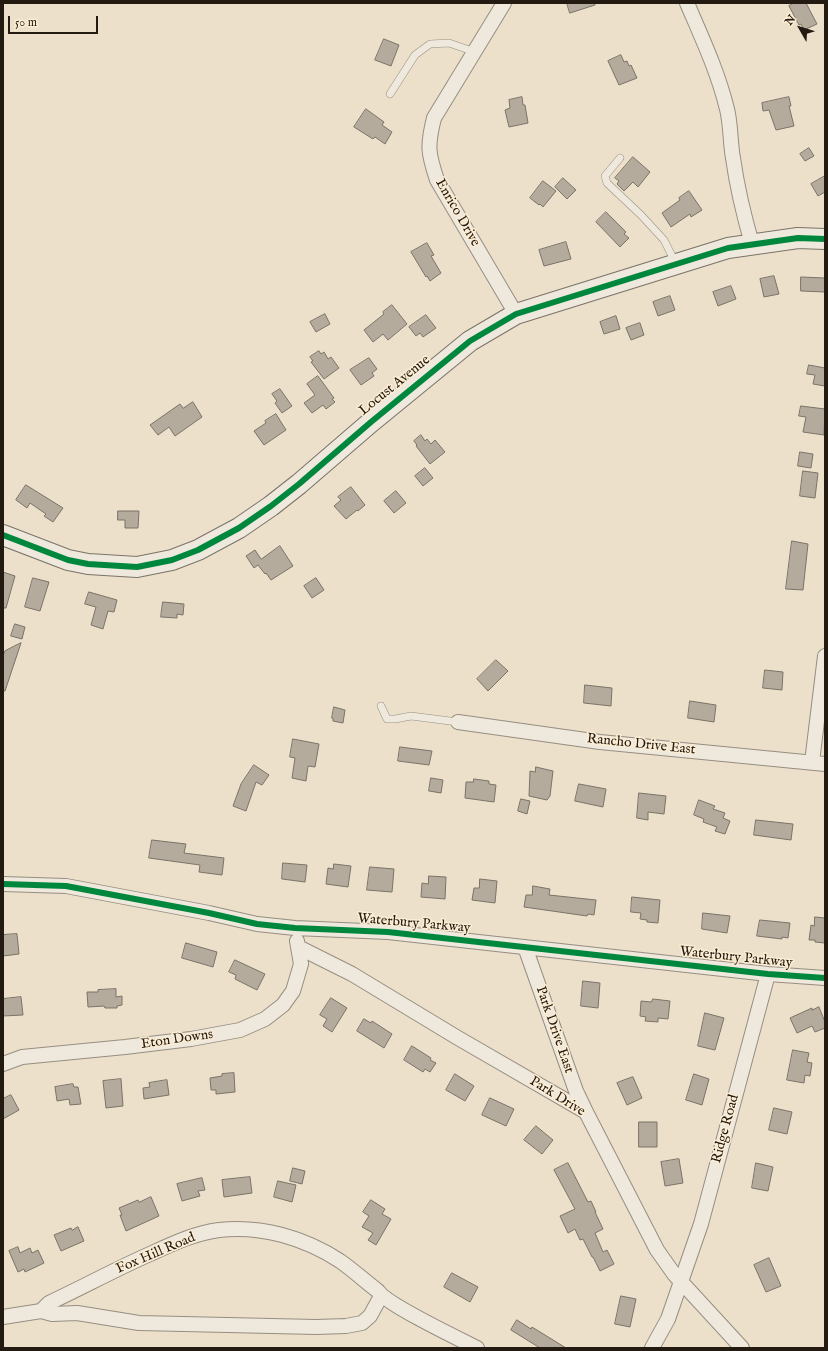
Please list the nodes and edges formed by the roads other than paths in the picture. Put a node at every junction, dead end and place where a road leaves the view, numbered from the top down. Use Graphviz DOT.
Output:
graph roads {
  1 [pos="504,3"];
  2 [pos="687,3"];
  3 [pos="475,52"];
  4 [pos="390,94"];
  5 [pos="620,158"];
  6 [pos="825,239"];
  7 [pos="752,244"];
  8 [pos="676,264"];
  9 [pos="516,314"];
  10 [pos="3,535"];
  11 [pos="825,656"];
  12 [pos="381,706"];
  13 [pos="458,722"];
  14 [pos="818,763"];
  15 [pos="3,884"];
  16 [pos="295,928"];
  17 [pos="298,947"];
  18 [pos="525,947"];
  19 [pos="768,974"];
  20 [pos="825,978"];
  21 [pos="3,1064"];
  22 [pos="586,1112"];
  23 [pos="681,1282"];
  24 [pos="381,1296"];
  25 [pos="41,1310"];
  26 [pos="3,1317"];
  27 [pos="477,1348"];
  28 [pos="652,1348"];
  29 [pos="742,1348"];
  1 -- 3 [label="street, Enrico Drive"];
  2 -- 7 [label="street"];
  3 -- 4 [label="lane"];
  3 -- 9 [label="street, Enrico Drive"];
  5 -- 8 [label="lane"];
  6 -- 7 [label="street, Locust Avenue"];
  7 -- 8 [label="street, Locust Avenue"];
  8 -- 9 [label="street, Locust Avenue"];
  9 -- 10 [label="street, Locust Avenue"];
  11 -- 14 [label="street"];
  12 -- 13 [label="lane"];
  13 -- 14 [label="street, Rancho Drive East"];
  15 -- 16 [label="street, Waterbury Parkway"];
  16 -- 17 [label="street"];
  16 -- 18 [label="street, Waterbury Parkway"];
  17 -- 21 [label="street, Eton Downs"];
  17 -- 22 [label="street, Park Drive"];
  18 -- 19 [label="street, Waterbury Parkway"];
  18 -- 22 [label="street, Park Drive East"];
  19 -- 20 [label="street, Waterbury Parkway"];
  19 -- 23 [label="street, Ridge Road"];
  22 -- 23 [label="street, Park Drive"];
  23 -- 28 [label="street"];
  23 -- 29 [label="street, Park Drive"];
  24 -- 25 [label="street, Fox Hill Road"];
  24 -- 25 [label="street, Fox Hill Road"];
  24 -- 27 [label="street, Fox Hill Road"];
  25 -- 26 [label="street, Fox Hill Road"];
}
